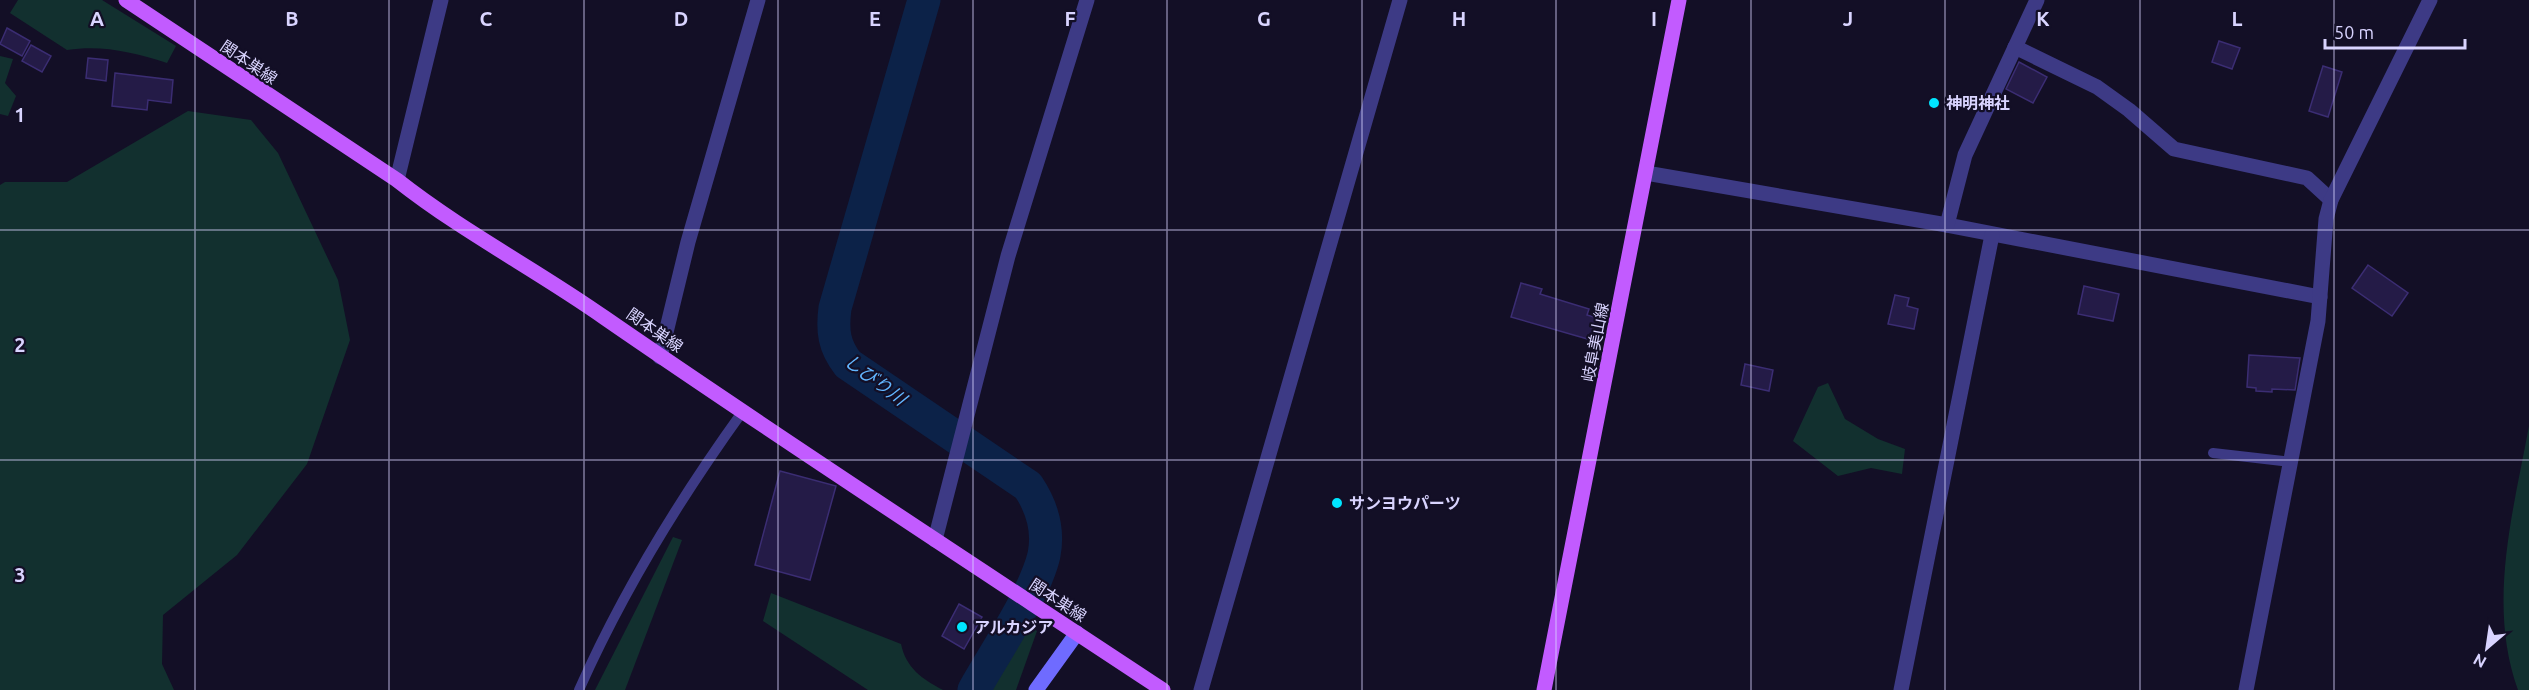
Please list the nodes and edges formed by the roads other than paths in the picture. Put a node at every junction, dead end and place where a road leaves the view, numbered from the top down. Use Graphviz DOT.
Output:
graph roads {
  1 [pos="441,0"];
  2 [pos="758,0"];
  3 [pos="1087,0"];
  4 [pos="1400,0"];
  5 [pos="1679,0"];
  6 [pos="2037,0"];
  7 [pos="2430,0"];
  8 [pos="129,1"];
  9 [pos="2015,47"];
  10 [pos="1646,173"];
  11 [pos="397,180"];
  12 [pos="2331,200"];
  13 [pos="1947,225"];
  14 [pos="1992,235"];
  15 [pos="2320,297"];
  16 [pos="660,357"];
  17 [pos="743,411"];
  18 [pos="2212,453"];
  19 [pos="2291,462"];
  20 [pos="935,540"];
  21 [pos="1077,633"];
  22 [pos="579,690"];
  23 [pos="1036,690"];
  24 [pos="1163,690"];
  25 [pos="1201,690"];
  26 [pos="1544,690"];
  27 [pos="1901,690"];
  28 [pos="2246,690"];
  1 -- 11 [label="street"];
  2 -- 16 [label="street"];
  3 -- 20 [label="street"];
  4 -- 25 [label="street"];
  5 -- 10 [label="main road, 岐阜美山線"];
  6 -- 9 [label="street"];
  7 -- 12 [label="street"];
  8 -- 11 [label="main road, 関本巣線"];
  9 -- 12 [label="street"];
  9 -- 13 [label="street"];
  10 -- 13 [label="street"];
  10 -- 26 [label="main road, 岐阜美山線"];
  11 -- 16 [label="main road, 関本巣線"];
  12 -- 15 [label="street"];
  13 -- 14 [label="street"];
  14 -- 15 [label="street"];
  14 -- 27 [label="street"];
  15 -- 19 [label="street"];
  16 -- 17 [label="main road, 関本巣線"];
  17 -- 20 [label="main road, 関本巣線"];
  17 -- 22 [label="lane"];
  18 -- 19 [label="lane"];
  19 -- 28 [label="street"];
  20 -- 21 [label="main road, 関本巣線"];
  21 -- 23 [label="street"];
  21 -- 24 [label="main road, 関本巣線"];
}
